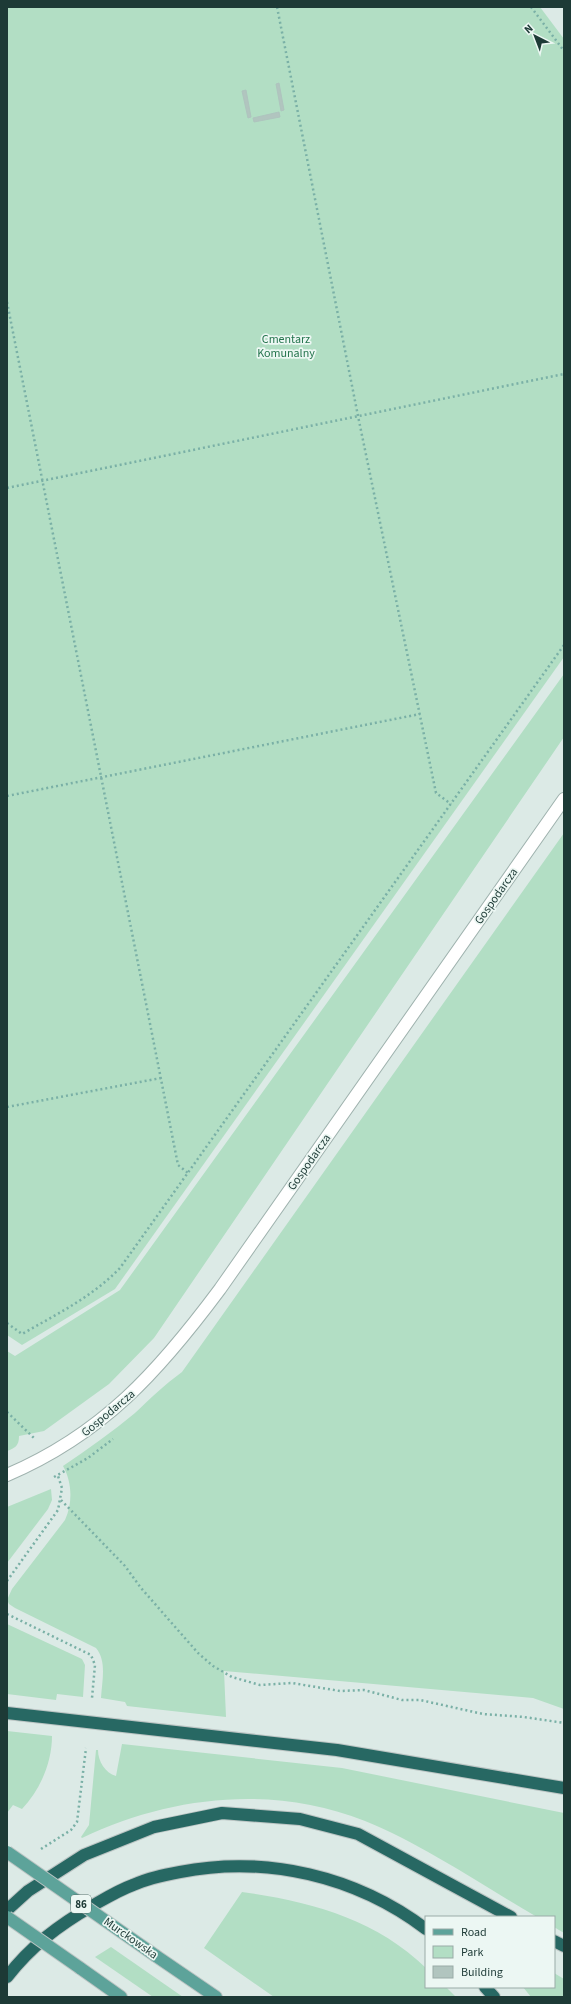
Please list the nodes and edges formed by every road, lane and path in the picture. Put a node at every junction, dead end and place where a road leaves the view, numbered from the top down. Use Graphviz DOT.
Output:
graph roads {
  1 [pos="277,7"];
  2 [pos="531,7"];
  3 [pos="564,51"];
  4 [pos="7,302"];
  5 [pos="564,374"];
  6 [pos="358,416"];
  7 [pos="42,481"];
  8 [pos="7,488"];
  9 [pos="564,645"];
  10 [pos="420,714"];
  11 [pos="101,777"];
  12 [pos="7,796"];
  13 [pos="564,799"];
  14 [pos="451,804"];
  15 [pos="161,1078"];
  16 [pos="7,1107"];
  17 [pos="188,1173"];
  18 [pos="7,1323"];
  19 [pos="7,1412"];
  20 [pos="37,1442"];
  21 [pos="7,1475"];
  22 [pos="58,1476"];
  23 [pos="61,1500"];
  24 [pos="7,1581"];
  25 [pos="7,1614"];
  26 [pos="92,1698"];
  27 [pos="7,1713"];
  28 [pos="564,1723"];
  29 [pos="86,1748"];
  30 [pos="564,1788"];
  31 [pos="40,1850"];
  32 [pos="7,1852"];
  33 [pos="7,1910"];
  34 [pos="509,1916"];
  35 [pos="7,1917"];
  36 [pos="425,1928"];
  37 [pos="555,1942"];
  38 [pos="564,1946"];
  39 [pos="7,1977"];
  40 [pos="486,1988"];
  41 [pos="121,1997"];
  42 [pos="216,1997"];
  43 [pos="494,1997"];
  1 -- 6 [label="path"];
  2 -- 3 [label="path"];
  4 -- 7 [label="path"];
  5 -- 6 [label="path"];
  6 -- 7 [label="path"];
  6 -- 10 [label="path"];
  7 -- 8 [label="path"];
  7 -- 11 [label="path"];
  9 -- 14 [label="path"];
  10 -- 11 [label="path"];
  10 -- 14 [label="path"];
  11 -- 12 [label="path"];
  11 -- 15 [label="path"];
  13 -- 21 [label="street, Gospodarcza"];
  14 -- 17 [label="path"];
  15 -- 16 [label="path"];
  15 -- 17 [label="path"];
  17 -- 18 [label="path"];
  19 -- 20 [label="path"];
  22 -- 23 [label="path"];
  23 -- 24 [label="path"];
  23 -- 28 [label="path"];
  25 -- 26 [label="path"];
  27 -- 30 [label="highway"];
  29 -- 31 [label="path"];
  32 -- 42 [label="main road, Murckowska / 86, bridge"];
  33 -- 34 [label="highway"];
  35 -- 41 [label="main road, bridge"];
  36 -- 39 [label="highway"];
  37 -- 38 [label="highway"];
  40 -- 43 [label="highway"];
}
